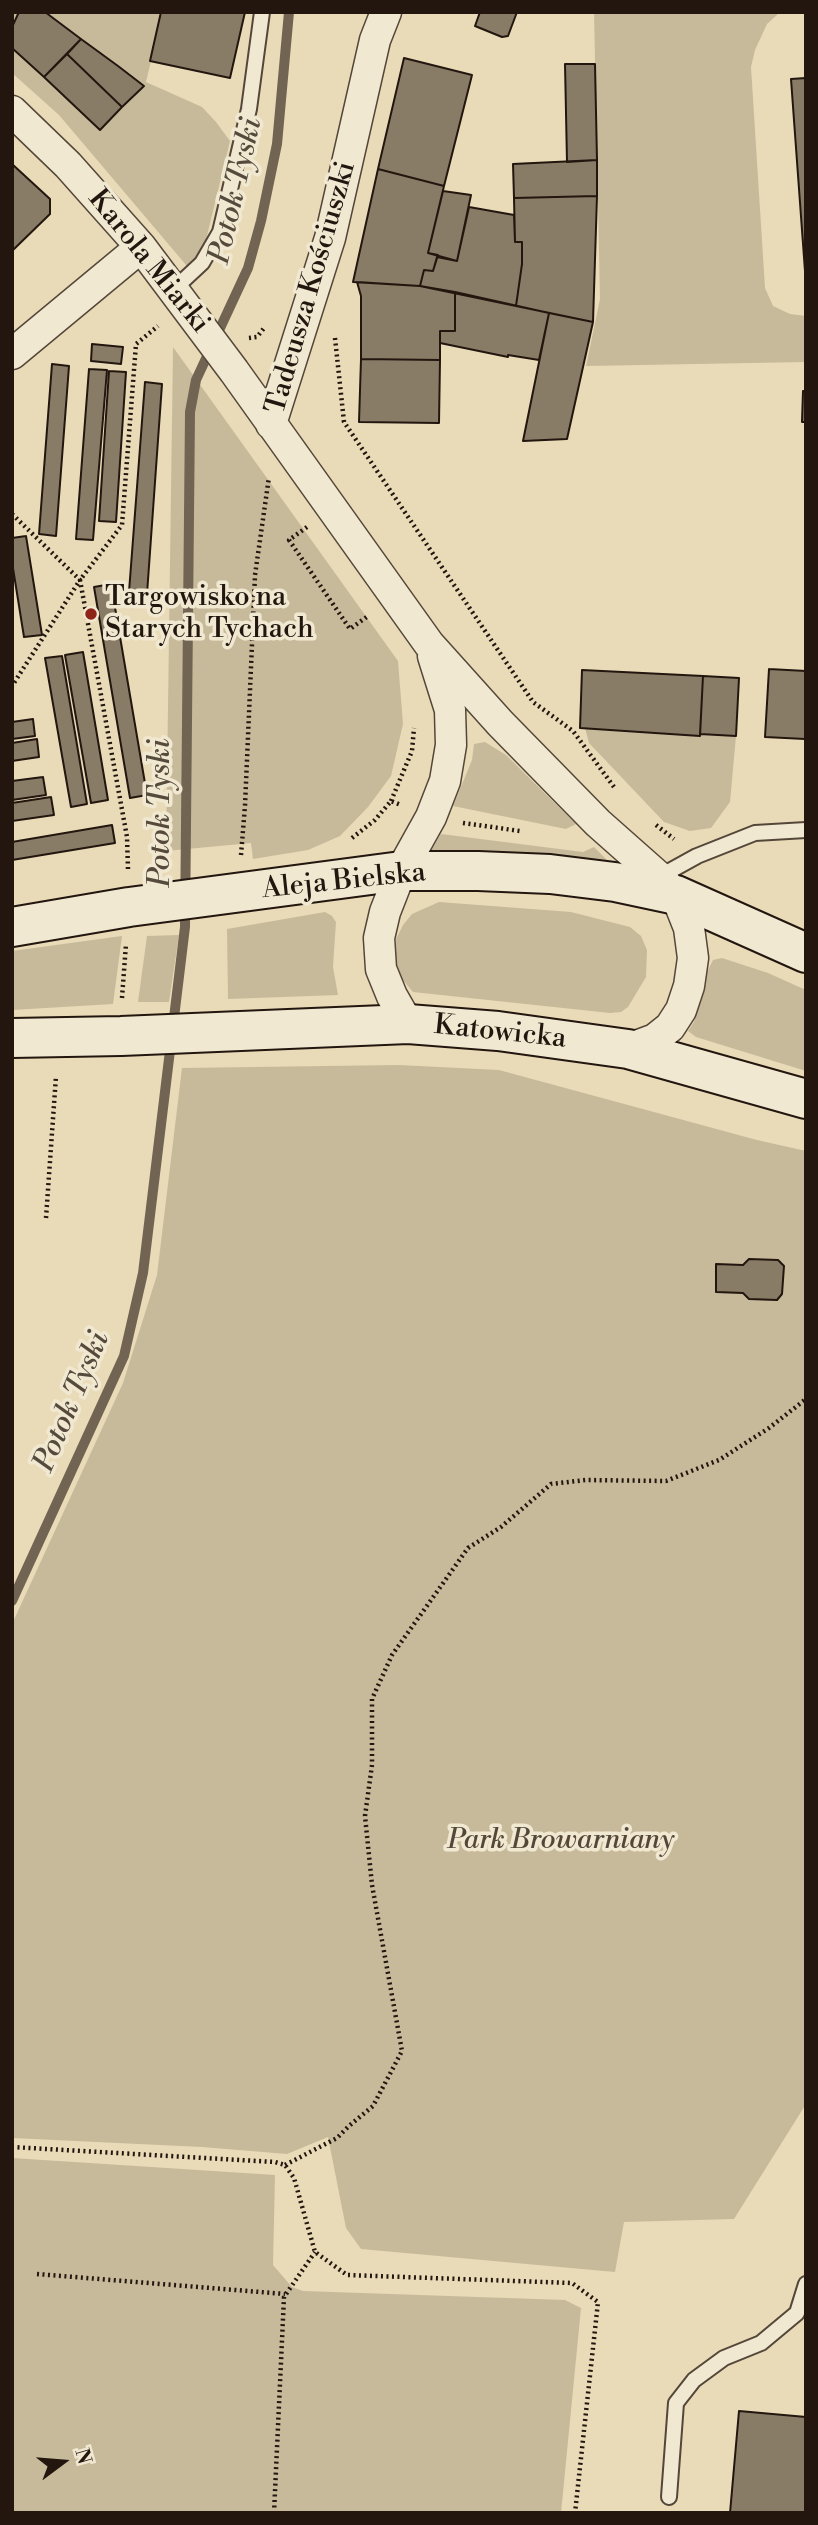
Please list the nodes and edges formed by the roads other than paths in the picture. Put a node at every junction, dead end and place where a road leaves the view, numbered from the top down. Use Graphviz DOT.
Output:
graph roads {
  1 [pos="261,12"];
  2 [pos="386,12"];
  3 [pos="12,111"];
  4 [pos="141,247"];
  5 [pos="175,307"];
  6 [pos="12,354"];
  7 [pos="271,424"];
  8 [pos="429,644"];
  9 [pos="806,830"];
  10 [pos="401,871"];
  11 [pos="668,886"];
  12 [pos="12,927"];
  13 [pos="806,953"];
  14 [pos="408,1024"];
  15 [pos="12,1038"];
  16 [pos="628,1048"];
  17 [pos="806,1099"];
  18 [pos="806,2284"];
  19 [pos="668,2497"];
  1 -- 5 [label="lane"];
  2 -- 7 [label="street, Tadeusza Kościuszki"];
  3 -- 4 [label="street, Karola Miarki"];
  4 -- 5 [label="street, Karola Miarki"];
  4 -- 6 [label="street"];
  5 -- 7 [label="street, Karola Miarki"];
  7 -- 8 [label="street, Tadeusza Kościuszki"];
  8 -- 10 [label="street, Tadeusza Kościuszki"];
  8 -- 11 [label="street, Tadeusza Kościuszki"];
  9 -- 11 [label="lane"];
  10 -- 11 [label="main road, Aleja Bielska"];
  10 -- 12 [label="main road, Aleja Bielska"];
  10 -- 14 [label="street, Katowicka"];
  11 -- 13 [label="main road"];
  11 -- 16 [label="street, Katowicka"];
  14 -- 15 [label="main road"];
  14 -- 16 [label="main road, Katowicka"];
  16 -- 17 [label="main road, Katowicka"];
  18 -- 19 [label="lane"];
}
